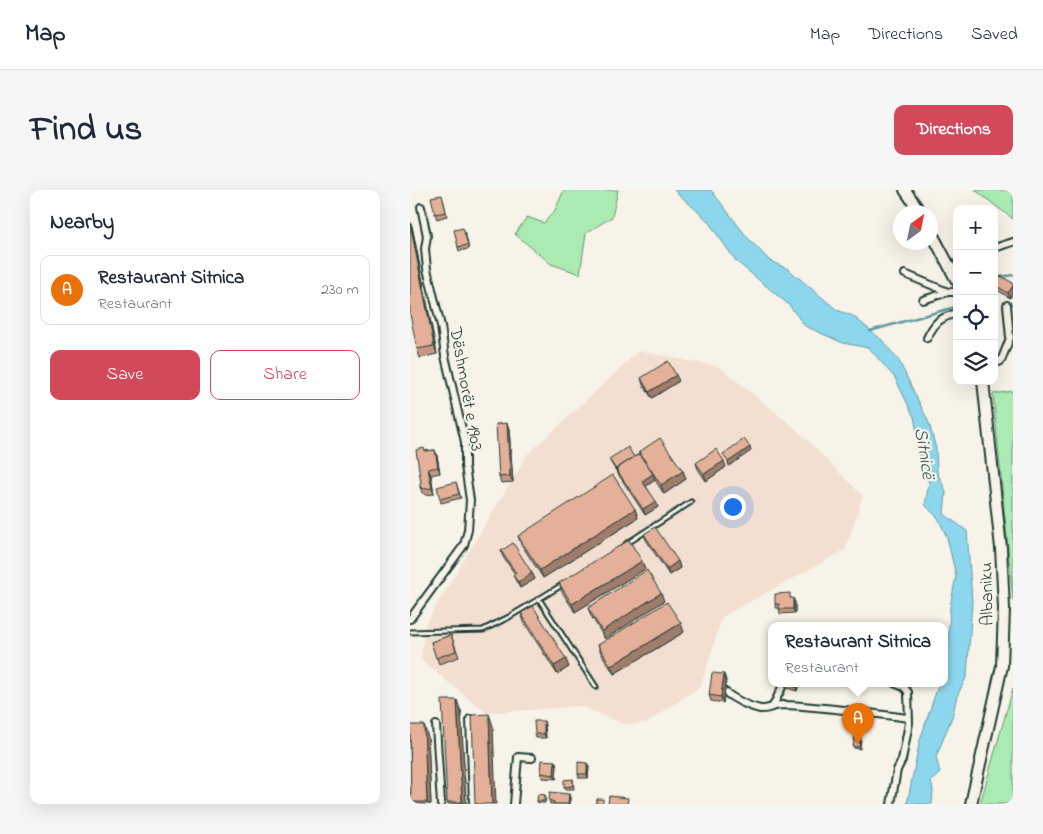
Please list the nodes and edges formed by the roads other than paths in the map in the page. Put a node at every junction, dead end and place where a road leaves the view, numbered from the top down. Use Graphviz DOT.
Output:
graph roads {
  1 [pos="905,190"];
  2 [pos="915,205"];
  3 [pos="421,207"];
  4 [pos="1013,242"];
  5 [pos="938,243"];
  6 [pos="998,247"];
  7 [pos="953,267"];
  8 [pos="905,274"];
  9 [pos="948,292"];
  10 [pos="953,292"];
  11 [pos="924,300"];
  12 [pos="1007,305"];
  13 [pos="953,314"];
  14 [pos="927,338"];
  15 [pos="998,362"];
  16 [pos="983,385"];
  17 [pos="691,502"];
  18 [pos="624,545"];
  19 [pos="564,583"];
  20 [pos="539,599"];
  21 [pos="410,619"];
  22 [pos="410,632"];
  23 [pos="596,687"];
  24 [pos="782,687"];
  25 [pos="904,687"];
  26 [pos="722,690"];
  27 [pos="773,706"];
  28 [pos="909,718"];
  29 [pos="470,719"];
  30 [pos="436,725"];
  31 [pos="532,758"];
  32 [pos="441,804"];
  33 [pos="473,804"];
  34 [pos="514,804"];
  35 [pos="890,804"];
  36 [pos="971,804"];
  1 -- 2 [label="main road"];
  3 -- 21 [label="street, Dëshmorët e 1903"];
  4 -- 6 [label="street"];
  5 -- 7 [label="main road"];
  8 -- 9 [label="street"];
  9 -- 10 [label="street"];
  9 -- 11 [label="street"];
  12 -- 15 [label="street"];
  13 -- 14 [label="street"];
  16 -- 36 [label="main road, Albaniku"];
  17 -- 18 [label="lane"];
  19 -- 20 [label="lane"];
  20 -- 22 [label="lane"];
  20 -- 23 [label="lane"];
  24 -- 27 [label="street"];
  25 -- 28 [label="street"];
  26 -- 27 [label="street"];
  27 -- 28 [label="street"];
  28 -- 35 [label="street"];
  29 -- 33 [label="street"];
  30 -- 32 [label="street"];
  31 -- 34 [label="street"];
}
